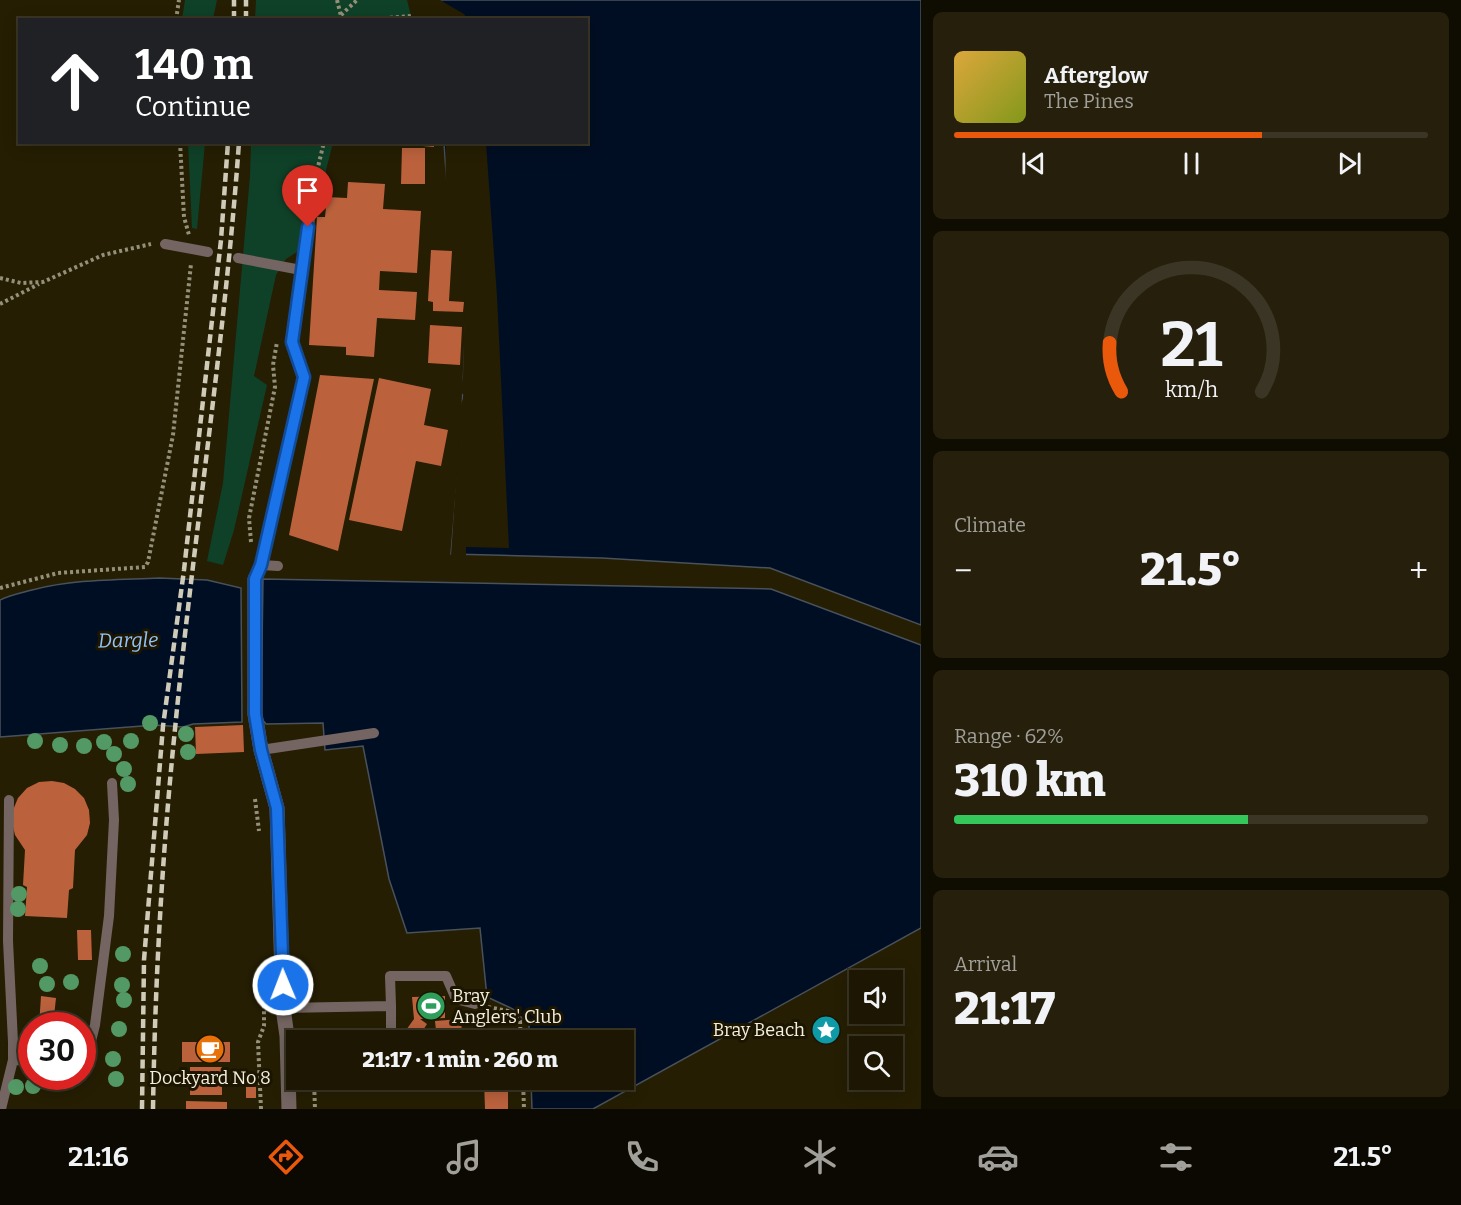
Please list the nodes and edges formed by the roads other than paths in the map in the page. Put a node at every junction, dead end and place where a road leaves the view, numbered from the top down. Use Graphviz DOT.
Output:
graph roads {
  1 [pos="315,184"];
  2 [pos="165,244"];
  3 [pos="208,252"];
  4 [pos="238,258"];
  5 [pos="301,270"];
  6 [pos="278,566"];
  7 [pos="258,572"];
  8 [pos="374,733"];
  9 [pos="261,750"];
  10 [pos="112,783"];
  11 [pos="9,800"];
  12 [pos="475,1004"];
  13 [pos="391,1006"];
  14 [pos="283,1008"];
  15 [pos="96,1017"];
  16 [pos="391,1030"];
  17 [pos="13,1060"];
  18 [pos="18,1060"];
  19 [pos="1,1109"];
  20 [pos="289,1109"];
  1 -- 5 [label="lane"];
  2 -- 3 [label="lane"];
  4 -- 5 [label="lane"];
  5 -- 7 [label="lane"];
  6 -- 7 [label="lane"];
  7 -- 9 [label="street"];
  8 -- 9 [label="lane"];
  9 -- 14 [label="street"];
  10 -- 15 [label="lane"];
  11 -- 17 [label="lane"];
  12 -- 13 [label="lane"];
  13 -- 14 [label="lane"];
  13 -- 16 [label="lane"];
  14 -- 20 [label="street"];
  17 -- 18 [label="lane"];
  17 -- 19 [label="lane"];
}
